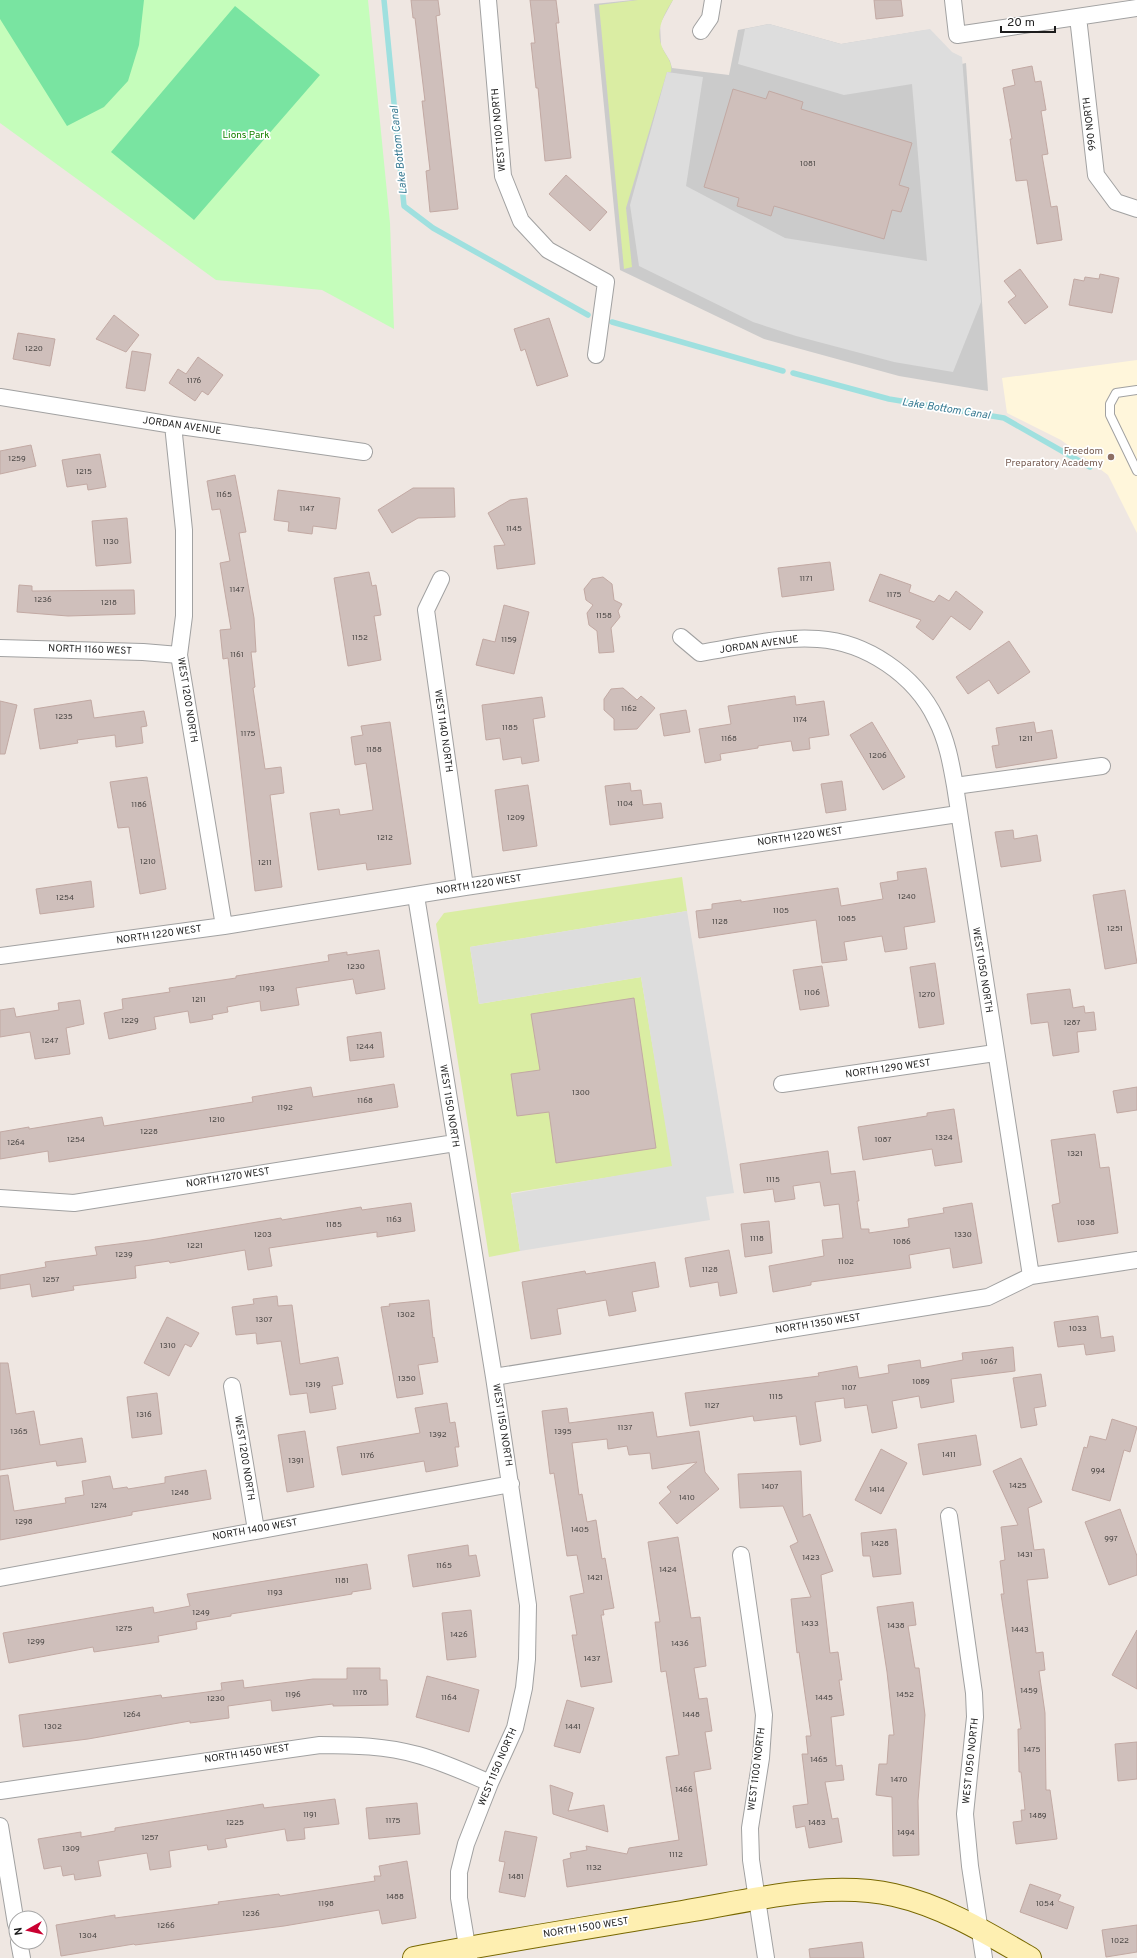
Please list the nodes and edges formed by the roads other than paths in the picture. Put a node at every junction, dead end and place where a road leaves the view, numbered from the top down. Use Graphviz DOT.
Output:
graph roads {
  1 [pos="488,0"];
  2 [pos="713,0"];
  3 [pos="953,0"];
  4 [pos="1137,8"];
  5 [pos="1078,17"];
  6 [pos="701,31"];
  7 [pos="1137,209"];
  8 [pos="596,355"];
  9 [pos="1137,390"];
  10 [pos="0,397"];
  11 [pos="173,425"];
  12 [pos="364,452"];
  13 [pos="1137,471"];
  14 [pos="441,579"];
  15 [pos="681,637"];
  16 [pos="0,648"];
  17 [pos="180,655"];
  18 [pos="904,677"];
  19 [pos="1102,766"];
  20 [pos="955,786"];
  21 [pos="958,814"];
  22 [pos="465,887"];
  23 [pos="416,896"];
  24 [pos="224,926"];
  25 [pos="0,956"];
  26 [pos="995,1053"];
  27 [pos="782,1084"];
  28 [pos="455,1143"];
  29 [pos="0,1198"];
  30 [pos="1137,1260"];
  31 [pos="1031,1276"];
  32 [pos="494,1377"];
  33 [pos="232,1386"];
  34 [pos="511,1484"];
  35 [pos="949,1516"];
  36 [pos="256,1530"];
  37 [pos="741,1555"];
  38 [pos="0,1578"];
  39 [pos="490,1783"];
  40 [pos="0,1791"];
  41 [pos="0,1826"];
  42 [pos="758,1900"];
  43 [pos="14,1910"];
  44 [pos="981,1929"];
  45 [pos="469,1953"];
  46 [pos="414,1958"];
  47 [pos="766,1958"];
  48 [pos="984,1958"];
  49 [pos="1030,1958"];
  1 -- 8 [label="street, WEST 1100 NORTH"];
  2 -- 6 [label="street"];
  3 -- 5 [label="street"];
  4 -- 5 [label="street"];
  5 -- 7 [label="street, 990 NORTH"];
  9 -- 13 [label="lane"];
  10 -- 11 [label="street, JORDAN AVENUE"];
  11 -- 12 [label="street, JORDAN AVENUE"];
  11 -- 17 [label="street, WEST 1200 NORTH"];
  14 -- 22 [label="street, WEST 1140 NORTH"];
  15 -- 18 [label="street, JORDAN AVENUE"];
  16 -- 17 [label="street, NORTH 1160 WEST"];
  17 -- 24 [label="street, WEST 1200 NORTH"];
  18 -- 20 [label="street, WEST 1050 NORTH"];
  19 -- 20 [label="street"];
  20 -- 21 [label="street, WEST 1050 NORTH"];
  21 -- 22 [label="street, NORTH 1220 WEST"];
  21 -- 26 [label="street, WEST 1050 NORTH"];
  22 -- 23 [label="street, NORTH 1220 WEST"];
  23 -- 24 [label="street, NORTH 1220 WEST"];
  23 -- 28 [label="street, WEST 1150 NORTH"];
  24 -- 25 [label="street, NORTH 1220 WEST"];
  26 -- 27 [label="street, NORTH 1290 WEST"];
  26 -- 31 [label="street, WEST 1050 NORTH"];
  28 -- 29 [label="street, NORTH 1270 WEST"];
  28 -- 32 [label="street, WEST 1150 NORTH"];
  30 -- 31 [label="street, NORTH 1350 WEST"];
  31 -- 32 [label="street, NORTH 1350 WEST"];
  32 -- 34 [label="street, WEST 1150 NORTH"];
  33 -- 36 [label="street, WEST 1200 NORTH"];
  34 -- 36 [label="street, NORTH 1400 WEST"];
  34 -- 39 [label="street, WEST 1150 NORTH"];
  35 -- 44 [label="street, WEST 1050 NORTH"];
  36 -- 38 [label="street, NORTH 1400 WEST"];
  37 -- 42 [label="street, WEST 1100 NORTH"];
  39 -- 40 [label="street, NORTH 1450 WEST"];
  39 -- 45 [label="street, WEST 1150 NORTH"];
  41 -- 43 [label="street"];
  42 -- 44 [label="street, NORTH 1500 WEST"];
  42 -- 45 [label="street, NORTH 1500 WEST"];
  42 -- 47 [label="street, WEST 1100 NORTH"];
  44 -- 48 [label="street, WEST 1050 NORTH"];
  44 -- 49 [label="street, NORTH 1500 WEST"];
  45 -- 46 [label="street, NORTH 1500 WEST"];
}
